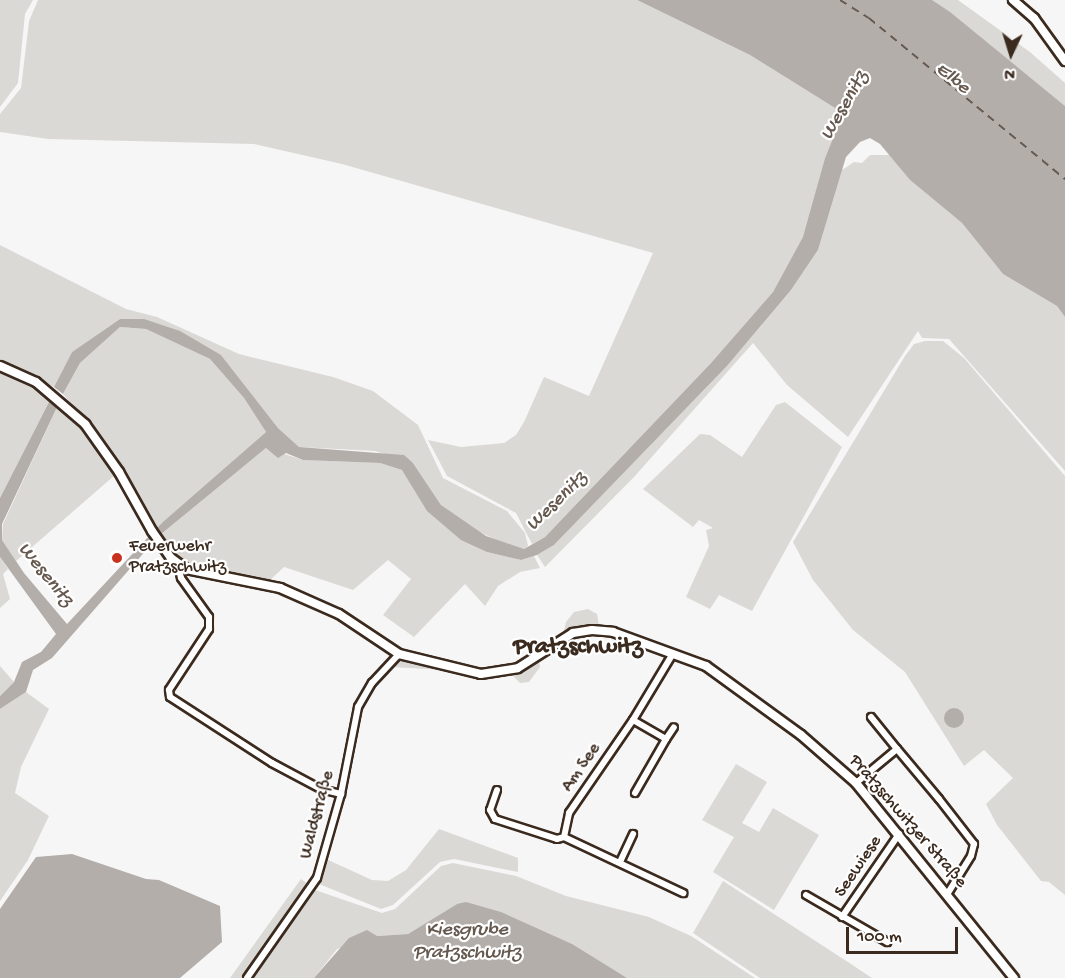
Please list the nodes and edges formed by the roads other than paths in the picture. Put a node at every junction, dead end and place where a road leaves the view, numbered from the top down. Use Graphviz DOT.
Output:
graph roads {
  1 [pos="1013,0"];
  2 [pos="1065,61"];
  3 [pos="0,366"];
  4 [pos="178,565"];
  5 [pos="399,654"];
  6 [pos="672,655"];
  7 [pos="872,717"];
  8 [pos="633,720"];
  9 [pos="674,728"];
  10 [pos="666,739"];
  11 [pos="897,749"];
  12 [pos="856,783"];
  13 [pos="497,790"];
  14 [pos="635,793"];
  15 [pos="341,794"];
  16 [pos="633,834"];
  17 [pos="899,834"];
  18 [pos="564,837"];
  19 [pos="620,862"];
  20 [pos="683,893"];
  21 [pos="948,893"];
  22 [pos="806,895"];
  23 [pos="843,917"];
  24 [pos="887,942"];
  25 [pos="247,978"];
  26 [pos="1014,978"];
  1 -- 2 [label="street"];
  3 -- 4 [label="street"];
  4 -- 5 [label="street, Pratzschwitzer Straße"];
  4 -- 15 [label="street"];
  5 -- 6 [label="street, Pratzschwitzer Straße"];
  5 -- 15 [label="street, Waldstraße"];
  6 -- 8 [label="street, Am See"];
  6 -- 12 [label="street, Pratzschwitzer Straße"];
  7 -- 11 [label="street"];
  8 -- 10 [label="street"];
  8 -- 18 [label="street, Am See"];
  9 -- 10 [label="street"];
  10 -- 14 [label="street"];
  11 -- 12 [label="street"];
  11 -- 21 [label="street"];
  12 -- 17 [label="street, Pratzschwitzer Straße"];
  13 -- 18 [label="street"];
  15 -- 25 [label="street, Waldstraße"];
  16 -- 19 [label="street"];
  17 -- 21 [label="street, Pratzschwitzer Straße"];
  17 -- 23 [label="street, Seewiese"];
  18 -- 19 [label="street"];
  19 -- 20 [label="street"];
  21 -- 26 [label="street, Pratzschwitzer Straße"];
  22 -- 23 [label="street, Seewiese"];
  23 -- 24 [label="street, Seewiese"];
}
